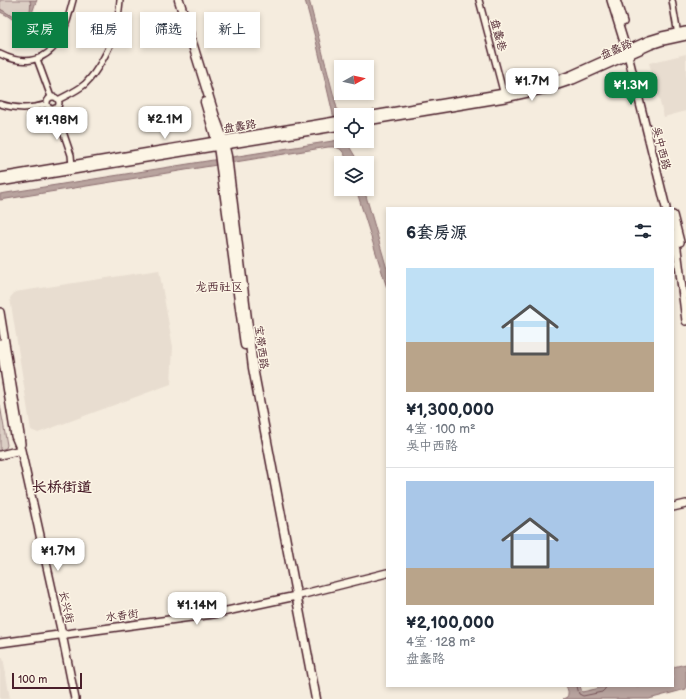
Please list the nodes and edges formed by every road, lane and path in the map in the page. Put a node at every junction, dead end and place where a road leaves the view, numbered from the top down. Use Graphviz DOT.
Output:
graph roads {
  1 [pos="73,0"];
  2 [pos="120,0"];
  3 [pos="174,0"];
  4 [pos="179,0"];
  5 [pos="479,0"];
  6 [pos="611,0"];
  7 [pos="616,0"];
  8 [pos="672,0"];
  9 [pos="686,31"];
  10 [pos="681,36"];
  11 [pos="629,52"];
  12 [pos="0,54"];
  13 [pos="37,59"];
  14 [pos="504,95"];
  15 [pos="51,97"];
  16 [pos="58,100"];
  17 [pos="0,104"];
  18 [pos="47,104"];
  19 [pos="55,108"];
  20 [pos="374,115"];
  21 [pos="374,120"];
  22 [pos="334,125"];
  23 [pos="221,143"];
  24 [pos="73,167"];
  25 [pos="0,177"];
  26 [pos="0,182"];
  27 [pos="666,207"];
  28 [pos="671,207"];
  29 [pos="674,219"];
  30 [pos="674,238"];
  31 [pos="686,284"];
  32 [pos="0,312"];
  33 [pos="686,321"];
  34 [pos="0,343"];
  35 [pos="21,450"];
  36 [pos="0,455"];
  37 [pos="686,504"];
  38 [pos="674,507"];
  39 [pos="386,573"];
  40 [pos="293,597"];
  41 [pos="62,634"];
  42 [pos="0,643"];
  43 [pos="75,699"];
  44 [pos="310,699"];
  45 [pos="316,699"];
  1 -- 13 [label="street"];
  2 -- 16 [label="street"];
  3 -- 23 [label="main road, 宝带西路"];
  4 -- 23 [label="main road, 宝带西路"];
  5 -- 14 [label="street, 盘蠡巷"];
  6 -- 11 [label="main road, 吴中西路"];
  7 -- 11 [label="main road, 吴中西路"];
  8 -- 10 [label="street"];
  9 -- 10 [label="main road, 盘蠡路"];
  10 -- 11 [label="main road, 盘蠡路"];
  11 -- 14 [label="main road, 盘蠡路"];
  11 -- 27 [label="main road, 吴中西路"];
  11 -- 28 [label="main road, 吴中西路"];
  12 -- 13 [label="street"];
  13 -- 15 [label="street"];
  14 -- 20 [label="main road, 盘蠡路"];
  14 -- 21 [label="main road, 盘蠡路"];
  15 -- 16 [label="street"];
  15 -- 18 [label="street"];
  16 -- 19 [label="street"];
  17 -- 18 [label="street"];
  18 -- 19 [label="street"];
  19 -- 24 [label="street"];
  22 -- 23 [label="main road, 盘蠡路"];
  23 -- 24 [label="main road, 盘蠡路"];
  23 -- 40 [label="main road, 宝带西路"];
  24 -- 25 [label="main road, 盘蠡路"];
  24 -- 26 [label="main road, 盘蠡路"];
  29 -- 31 [label="main road"];
  30 -- 33 [label="main road"];
  32 -- 35 [label="main road, 长兴街"];
  34 -- 35 [label="main road, 长兴街"];
  35 -- 36 [label="main road"];
  35 -- 41 [label="main road, 长兴街"];
  37 -- 38 [label="main road"];
  39 -- 40 [label="main road, 水香街"];
  40 -- 41 [label="main road, 水香街"];
  40 -- 44 [label="main road, 宝带西路"];
  40 -- 45 [label="main road, 宝带西路"];
  41 -- 42 [label="main road, 水香街"];
  41 -- 43 [label="main road, 长兴街"];
}
